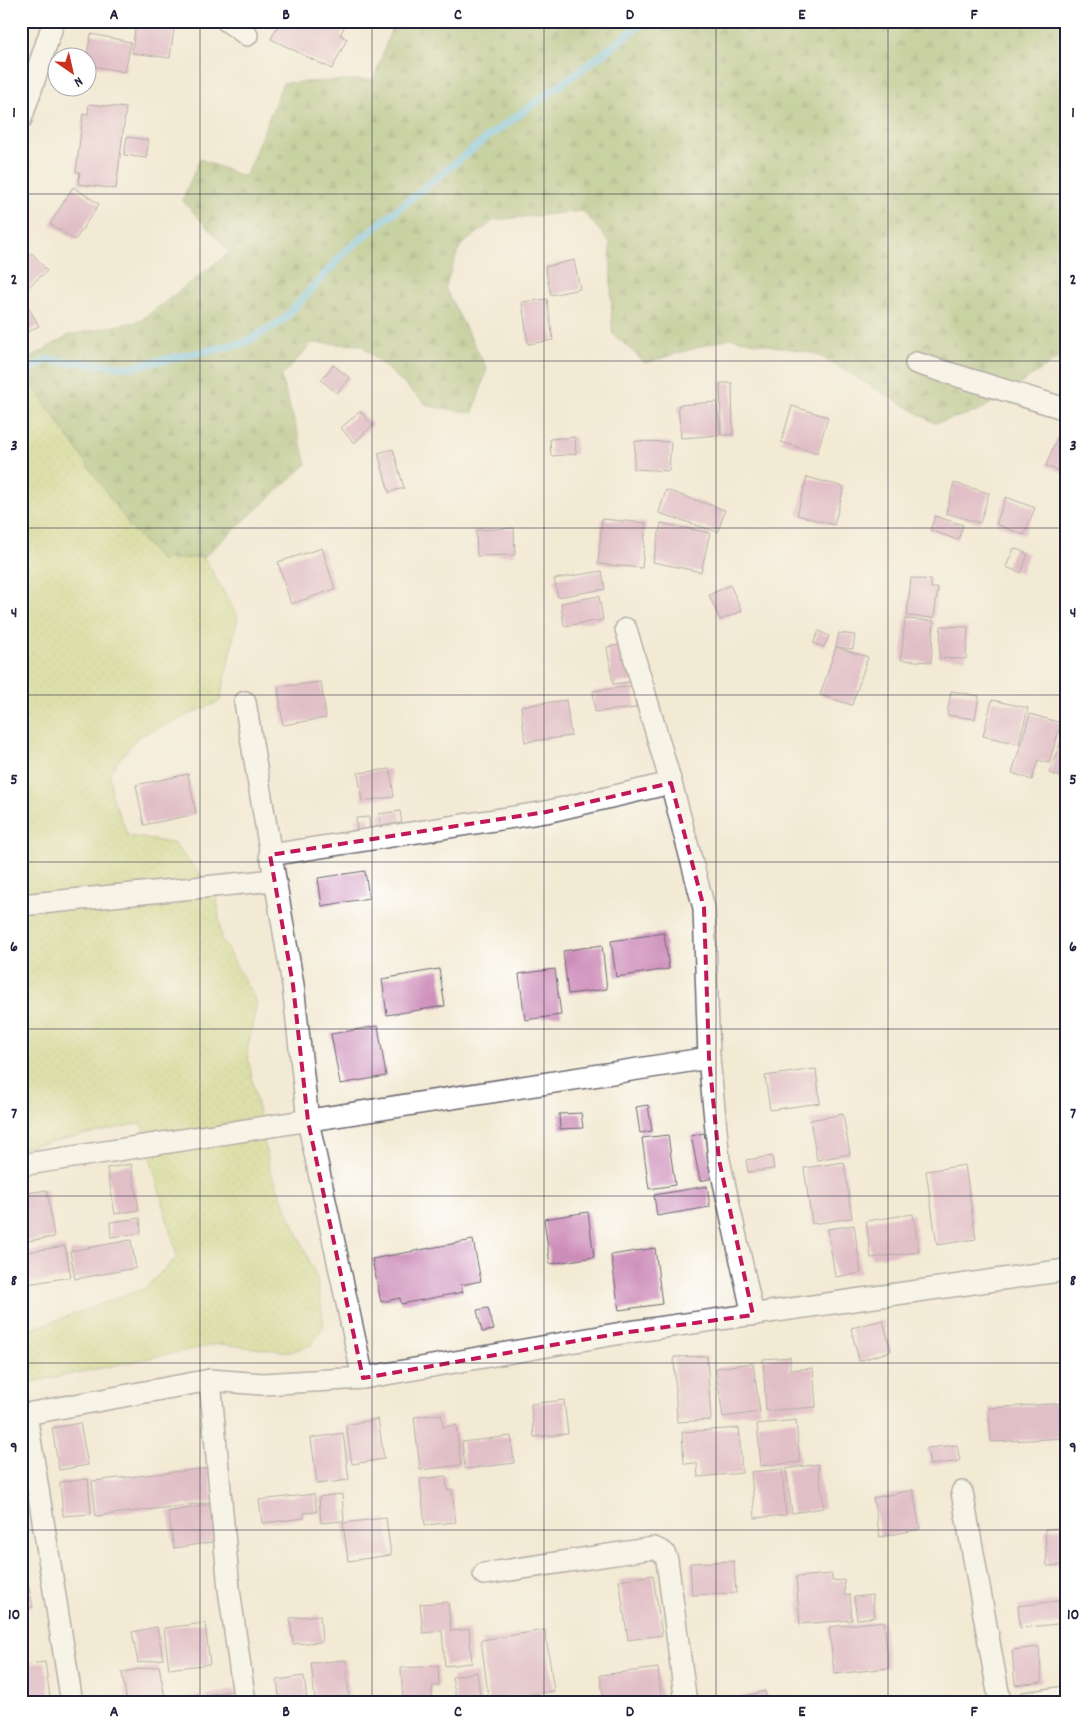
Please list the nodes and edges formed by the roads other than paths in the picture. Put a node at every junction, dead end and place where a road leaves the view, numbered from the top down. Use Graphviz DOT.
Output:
graph roads {
  1 [pos="54,21"];
  2 [pos="227,21"];
  3 [pos="247,35"];
  4 [pos="21,119"];
  5 [pos="916,363"];
  6 [pos="1066,409"];
  7 [pos="626,629"];
  8 [pos="245,702"];
  9 [pos="671,783"];
  10 [pos="270,855"];
  11 [pos="274,880"];
  12 [pos="21,905"];
  13 [pos="709,1058"];
  14 [pos="308,1121"];
  15 [pos="21,1165"];
  16 [pos="1066,1270"];
  17 [pos="754,1315"];
  18 [pos="363,1378"];
  19 [pos="210,1380"];
  20 [pos="24,1414"];
  21 [pos="962,1492"];
  22 [pos="484,1574"];
  23 [pos="1066,1697"];
  24 [pos="72,1703"];
  25 [pos="245,1703"];
  26 [pos="686,1703"];
  27 [pos="1000,1703"];
  28 [pos="1026,1703"];
  1 -- 4 [label="street"];
  2 -- 3 [label="street"];
  5 -- 6 [label="street"];
  7 -- 9 [label="street"];
  8 -- 10 [label="street"];
  9 -- 10 [label="street"];
  9 -- 13 [label="street"];
  10 -- 11 [label="street"];
  11 -- 12 [label="street"];
  11 -- 14 [label="street"];
  13 -- 14 [label="street"];
  13 -- 17 [label="street"];
  14 -- 15 [label="street"];
  14 -- 18 [label="street"];
  16 -- 17 [label="street"];
  17 -- 18 [label="street"];
  18 -- 19 [label="street"];
  19 -- 20 [label="street"];
  19 -- 25 [label="street"];
  20 -- 24 [label="street"];
  21 -- 27 [label="street"];
  22 -- 26 [label="street"];
  23 -- 28 [label="street"];
}
